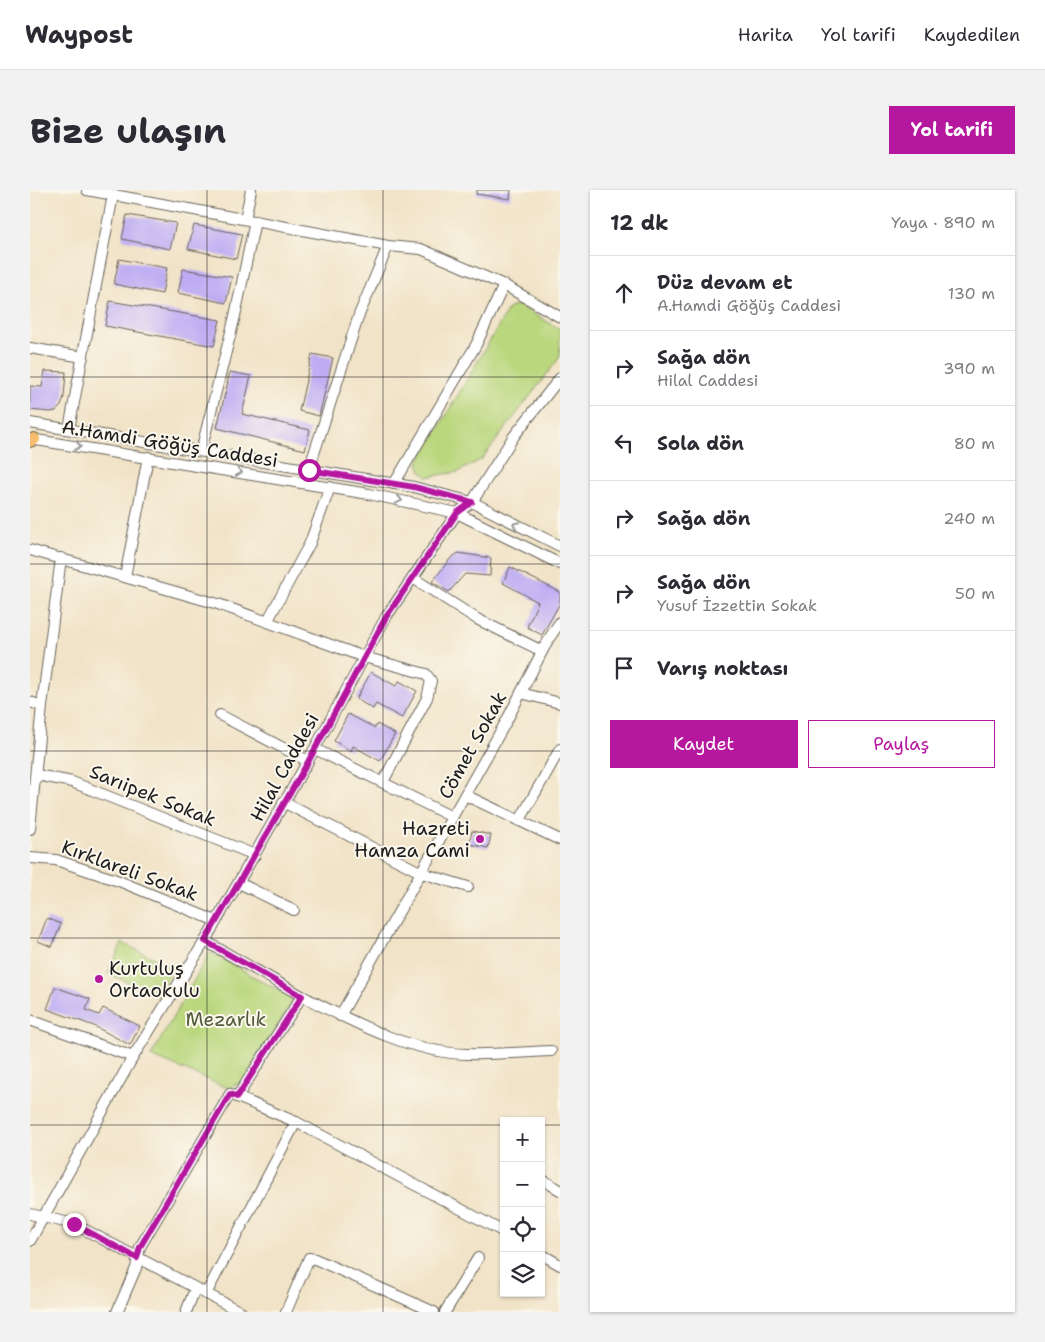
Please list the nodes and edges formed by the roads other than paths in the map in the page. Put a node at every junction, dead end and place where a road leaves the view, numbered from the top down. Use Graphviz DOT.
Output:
graph roads {
  1 [pos="87,190"];
  2 [pos="251,190"];
  3 [pos="113,195"];
  4 [pos="250,220"];
  5 [pos="388,246"];
  6 [pos="504,285"];
  7 [pos="560,317"];
  8 [pos="30,348"];
  9 [pos="83,357"];
  10 [pos="560,378"];
  11 [pos="30,423"];
  12 [pos="69,429"];
  13 [pos="32,439"];
  14 [pos="202,451"];
  15 [pos="148,457"];
  16 [pos="309,470"];
  17 [pos="394,484"];
  18 [pos="330,487"];
  19 [pos="472,502"];
  20 [pos="457,513"];
  21 [pos="560,546"];
  22 [pos="30,550"];
  23 [pos="61,558"];
  24 [pos="560,564"];
  25 [pos="125,577"];
  26 [pos="413,578"];
  27 [pos="268,620"];
  28 [pos="560,622"];
  29 [pos="542,651"];
  30 [pos="364,657"];
  31 [pos="521,693"];
  32 [pos="30,702"];
  33 [pos="560,703"];
  34 [pos="42,706"];
  35 [pos="220,715"];
  36 [pos="315,749"];
  37 [pos="560,749"];
  38 [pos="308,762"];
  39 [pos="37,775"];
  40 [pos="383,782"];
  41 [pos="465,795"];
  42 [pos="283,802"];
  43 [pos="452,816"];
  44 [pos="520,820"];
  45 [pos="30,829"];
  46 [pos="560,840"];
  47 [pos="254,855"];
  48 [pos="30,858"];
  49 [pos="422,873"];
  50 [pos="239,883"];
  51 [pos="468,887"];
  52 [pos="294,910"];
  53 [pos="216,921"];
  54 [pos="205,941"];
  55 [pos="302,996"];
  56 [pos="340,1016"];
  57 [pos="30,1020"];
  58 [pos="551,1051"];
  59 [pos="133,1057"];
  60 [pos="237,1097"];
  61 [pos="296,1122"];
  62 [pos="545,1181"];
  63 [pos="560,1190"];
  64 [pos="30,1214"];
  65 [pos="44,1216"];
  66 [pos="500,1230"];
  67 [pos="30,1242"];
  68 [pos="545,1256"];
  69 [pos="137,1258"];
  70 [pos="478,1258"];
  71 [pos="560,1265"];
  72 [pos="195,1289"];
  73 [pos="206,1294"];
  74 [pos="117,1312"];
  75 [pos="186,1312"];
  76 [pos="241,1312"];
  77 [pos="286,1312"];
  78 [pos="434,1312"];
  79 [pos="445,1312"];
  1 -- 3 [label="street"];
  2 -- 4 [label="street"];
  3 -- 4 [label="street"];
  3 -- 9 [label="street"];
  4 -- 5 [label="street"];
  4 -- 14 [label="street"];
  5 -- 6 [label="street"];
  5 -- 16 [label="street"];
  6 -- 7 [label="street"];
  6 -- 17 [label="street"];
  8 -- 9 [label="street"];
  9 -- 12 [label="street"];
  10 -- 19 [label="street, Hilal Caddesi"];
  11 -- 12 [label="street, A.Hamdi Göğüş Caddesi"];
  12 -- 14 [label="street, A.Hamdi Göğüş Caddesi"];
  13 -- 15 [label="street, A.Hamdi Göğüş Caddesi, one-way"];
  14 -- 16 [label="street, A.Hamdi Göğüş Caddesi"];
  15 -- 18 [label="street, A.Hamdi Göğüş Caddesi, one-way"];
  15 -- 25 [label="street"];
  16 -- 17 [label="street, A.Hamdi Göğüş Caddesi"];
  17 -- 19 [label="street, A.Hamdi Göğüş Caddesi"];
  18 -- 20 [label="street, A.Hamdi Göğüş Caddesi, one-way"];
  18 -- 27 [label="street"];
  19 -- 20 [label="street, Hilal Caddesi"];
  21 -- 19 [label="street, A.Hamdi Göğüş Caddesi, one-way"];
  20 -- 24 [label="street, A.Hamdi Göğüş Caddesi"];
  20 -- 26 [label="street, Hilal Caddesi"];
  22 -- 23 [label="street"];
  23 -- 25 [label="street"];
  23 -- 34 [label="street"];
  25 -- 27 [label="street"];
  26 -- 29 [label="street"];
  26 -- 30 [label="street, Hilal Caddesi"];
  27 -- 30 [label="street"];
  28 -- 29 [label="street, Cömet Sokak"];
  29 -- 31 [label="street, Cömet Sokak"];
  30 -- 36 [label="street, Hilal Caddesi"];
  30 -- 40 [label="street"];
  31 -- 33 [label="street"];
  31 -- 41 [label="street, Cömet Sokak"];
  32 -- 34 [label="street"];
  34 -- 39 [label="street"];
  35 -- 38 [label="street"];
  36 -- 38 [label="street, Hilal Caddesi"];
  36 -- 40 [label="street"];
  37 -- 44 [label="street"];
  38 -- 42 [label="street, Hilal Caddesi"];
  39 -- 45 [label="street"];
  39 -- 47 [label="street, Sarıipek Sokak"];
  40 -- 43 [label="street"];
  41 -- 43 [label="street, Cömet Sokak"];
  41 -- 44 [label="street"];
  42 -- 47 [label="street, Hilal Caddesi"];
  42 -- 49 [label="street"];
  43 -- 49 [label="street, Cömet Sokak"];
  44 -- 46 [label="street"];
  47 -- 50 [label="street, Hilal Caddesi"];
  48 -- 53 [label="street, Kırklareli Sokak"];
  49 -- 51 [label="street"];
  49 -- 56 [label="street, Cömet Sokak"];
  50 -- 52 [label="street"];
  50 -- 53 [label="street, Hilal Caddesi"];
  53 -- 54 [label="street, Hilal Caddesi"];
  54 -- 55 [label="street"];
  54 -- 59 [label="street, Hilal Caddesi"];
  55 -- 56 [label="street"];
  55 -- 60 [label="street"];
  56 -- 58 [label="street"];
  57 -- 59 [label="street"];
  59 -- 65 [label="street, Hilal Caddesi"];
  60 -- 61 [label="street"];
  60 -- 69 [label="street"];
  61 -- 66 [label="street"];
  61 -- 73 [label="street"];
  62 -- 63 [label="street"];
  64 -- 65 [label="street"];
  65 -- 67 [label="street, Hilal Caddesi"];
  65 -- 69 [label="street"];
  68 -- 71 [label="street"];
  69 -- 72 [label="street"];
  69 -- 74 [label="street"];
  70 -- 79 [label="street"];
  72 -- 73 [label="street"];
  72 -- 75 [label="street"];
  73 -- 76 [label="street"];
  77 -- 78 [label="street"];
}
